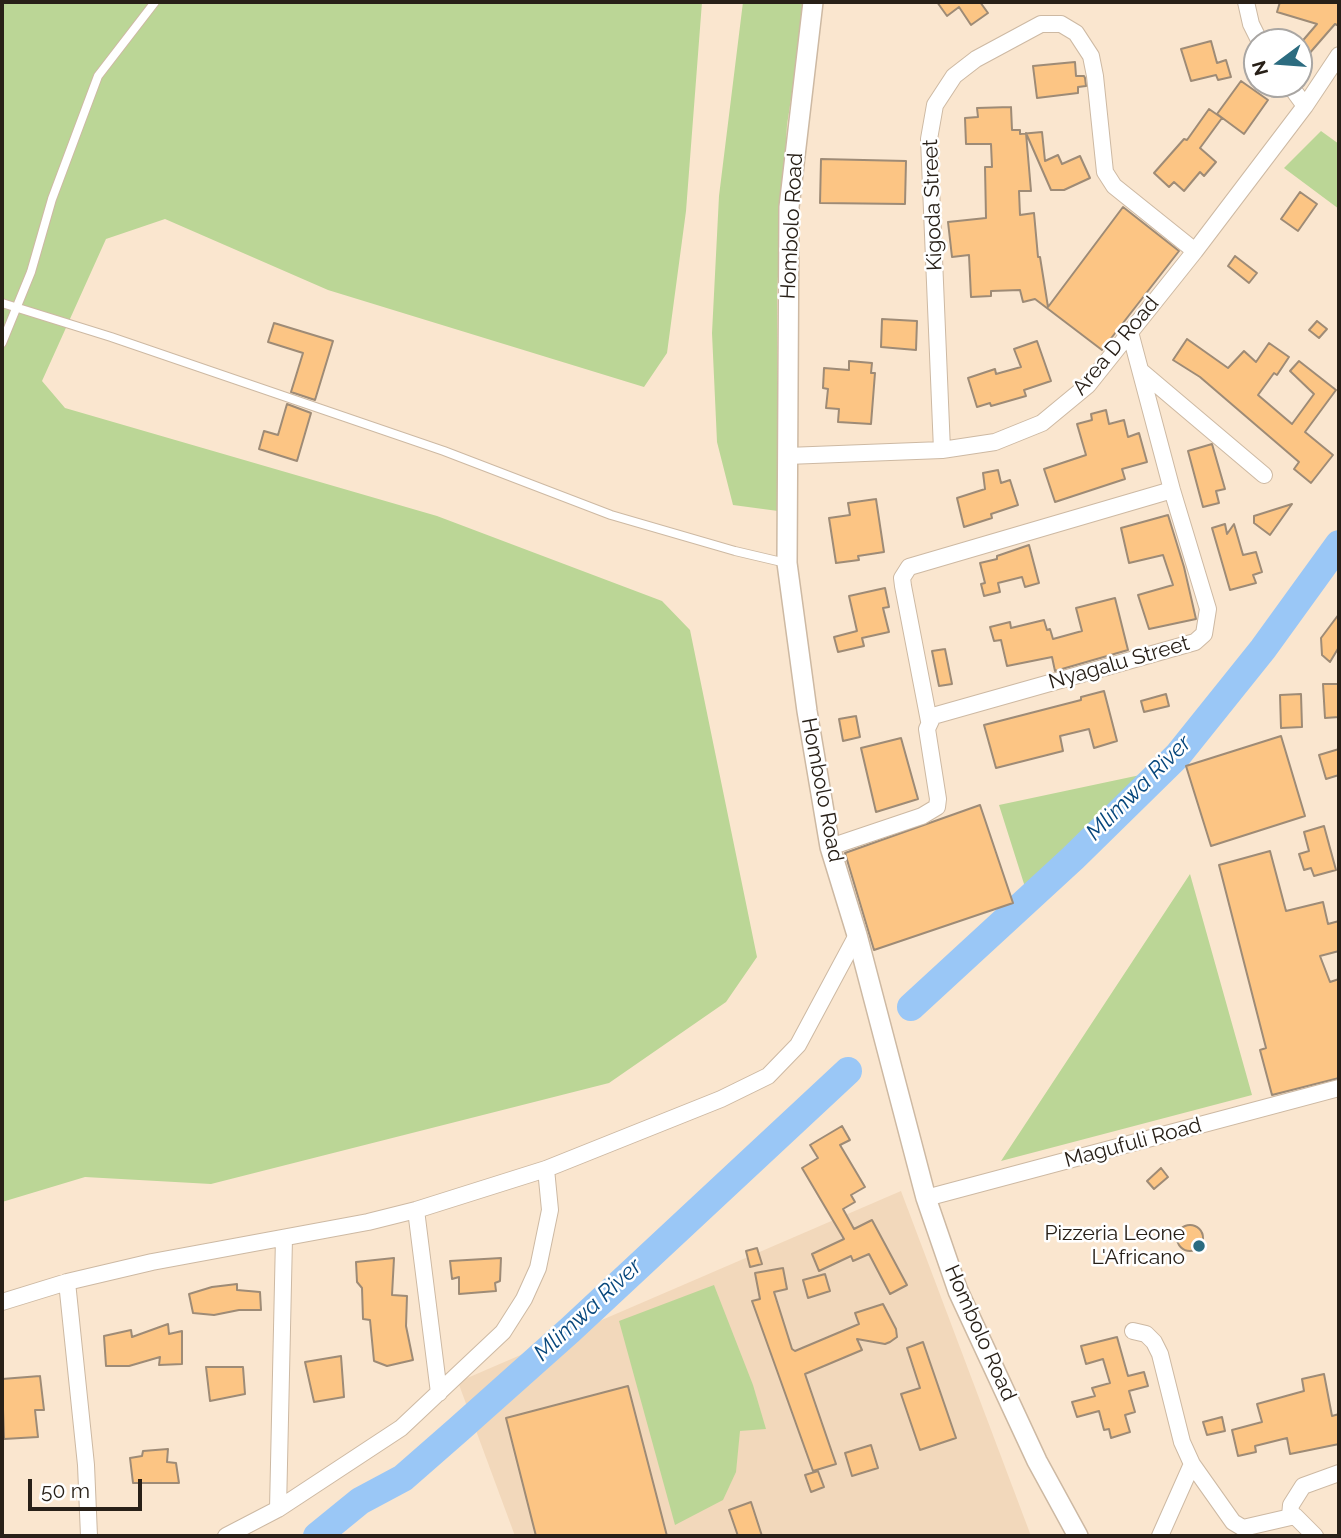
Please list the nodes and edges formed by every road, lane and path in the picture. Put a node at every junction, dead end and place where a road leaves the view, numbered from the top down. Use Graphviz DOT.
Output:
graph roads {
  1 [pos="155,2"];
  2 [pos="813,2"];
  3 [pos="1247,2"];
  4 [pos="1253,28"];
  5 [pos="1339,55"];
  6 [pos="1299,98"];
  7 [pos="1305,106"];
  8 [pos="1195,251"];
  9 [pos="2,303"];
  10 [pos="16,309"];
  11 [pos="1130,332"];
  12 [pos="2,343"];
  13 [pos="1141,371"];
  14 [pos="942,450"];
  15 [pos="787,456"];
  16 [pos="1264,475"];
  17 [pos="1172,490"];
  18 [pos="787,563"];
  19 [pos="929,721"];
  20 [pos="830,847"];
  21 [pos="857,935"];
  22 [pos="1339,1088"];
  23 [pos="546,1170"];
  24 [pos="926,1198"];
  25 [pos="416,1210"];
  26 [pos="284,1238"];
  27 [pos="67,1282"];
  28 [pos="2,1302"];
  29 [pos="1133,1331"];
  30 [pos="439,1393"];
  31 [pos="1192,1464"];
  32 [pos="1339,1473"];
  33 [pos="278,1508"];
  34 [pos="1290,1516"];
  35 [pos="89,1536"];
  36 [pos="226,1536"];
  37 [pos="1078,1536"];
  38 [pos="1160,1536"];
  39 [pos="1315,1536"];
  1 -- 10 [label="lane"];
  2 -- 15 [label="street, Hombolo Road"];
  3 -- 4 [label="street"];
  5 -- 7 [label="street, Area D Road"];
  6 -- 7 [label="street"];
  7 -- 8 [label="street, Area D Road"];
  8 -- 11 [label="street, Area D Road"];
  8 -- 14 [label="street, Kigoda Street"];
  9 -- 10 [label="lane"];
  10 -- 12 [label="lane"];
  10 -- 18 [label="lane"];
  11 -- 13 [label="street, Nyagalu Street"];
  11 -- 14 [label="street, Area D Road"];
  13 -- 16 [label="street"];
  13 -- 17 [label="street, Nyagalu Street"];
  14 -- 15 [label="street, Area D Road"];
  15 -- 18 [label="street, Hombolo Road"];
  17 -- 19 [label="street"];
  17 -- 19 [label="street, Nyagalu Street"];
  18 -- 20 [label="street, Hombolo Road"];
  19 -- 20 [label="street"];
  20 -- 21 [label="street, Hombolo Road"];
  21 -- 23 [label="street"];
  21 -- 24 [label="street, Hombolo Road"];
  22 -- 24 [label="street, Magufuli Road"];
  23 -- 25 [label="street"];
  23 -- 30 [label="street"];
  24 -- 37 [label="street, Hombolo Road"];
  25 -- 26 [label="street"];
  25 -- 30 [label="street"];
  26 -- 27 [label="street"];
  26 -- 33 [label="street"];
  27 -- 28 [label="street"];
  27 -- 35 [label="street"];
  29 -- 31 [label="street"];
  30 -- 33 [label="street"];
  31 -- 34 [label="street"];
  31 -- 38 [label="street"];
  32 -- 34 [label="street"];
  33 -- 36 [label="street"];
  34 -- 39 [label="street"];
}
